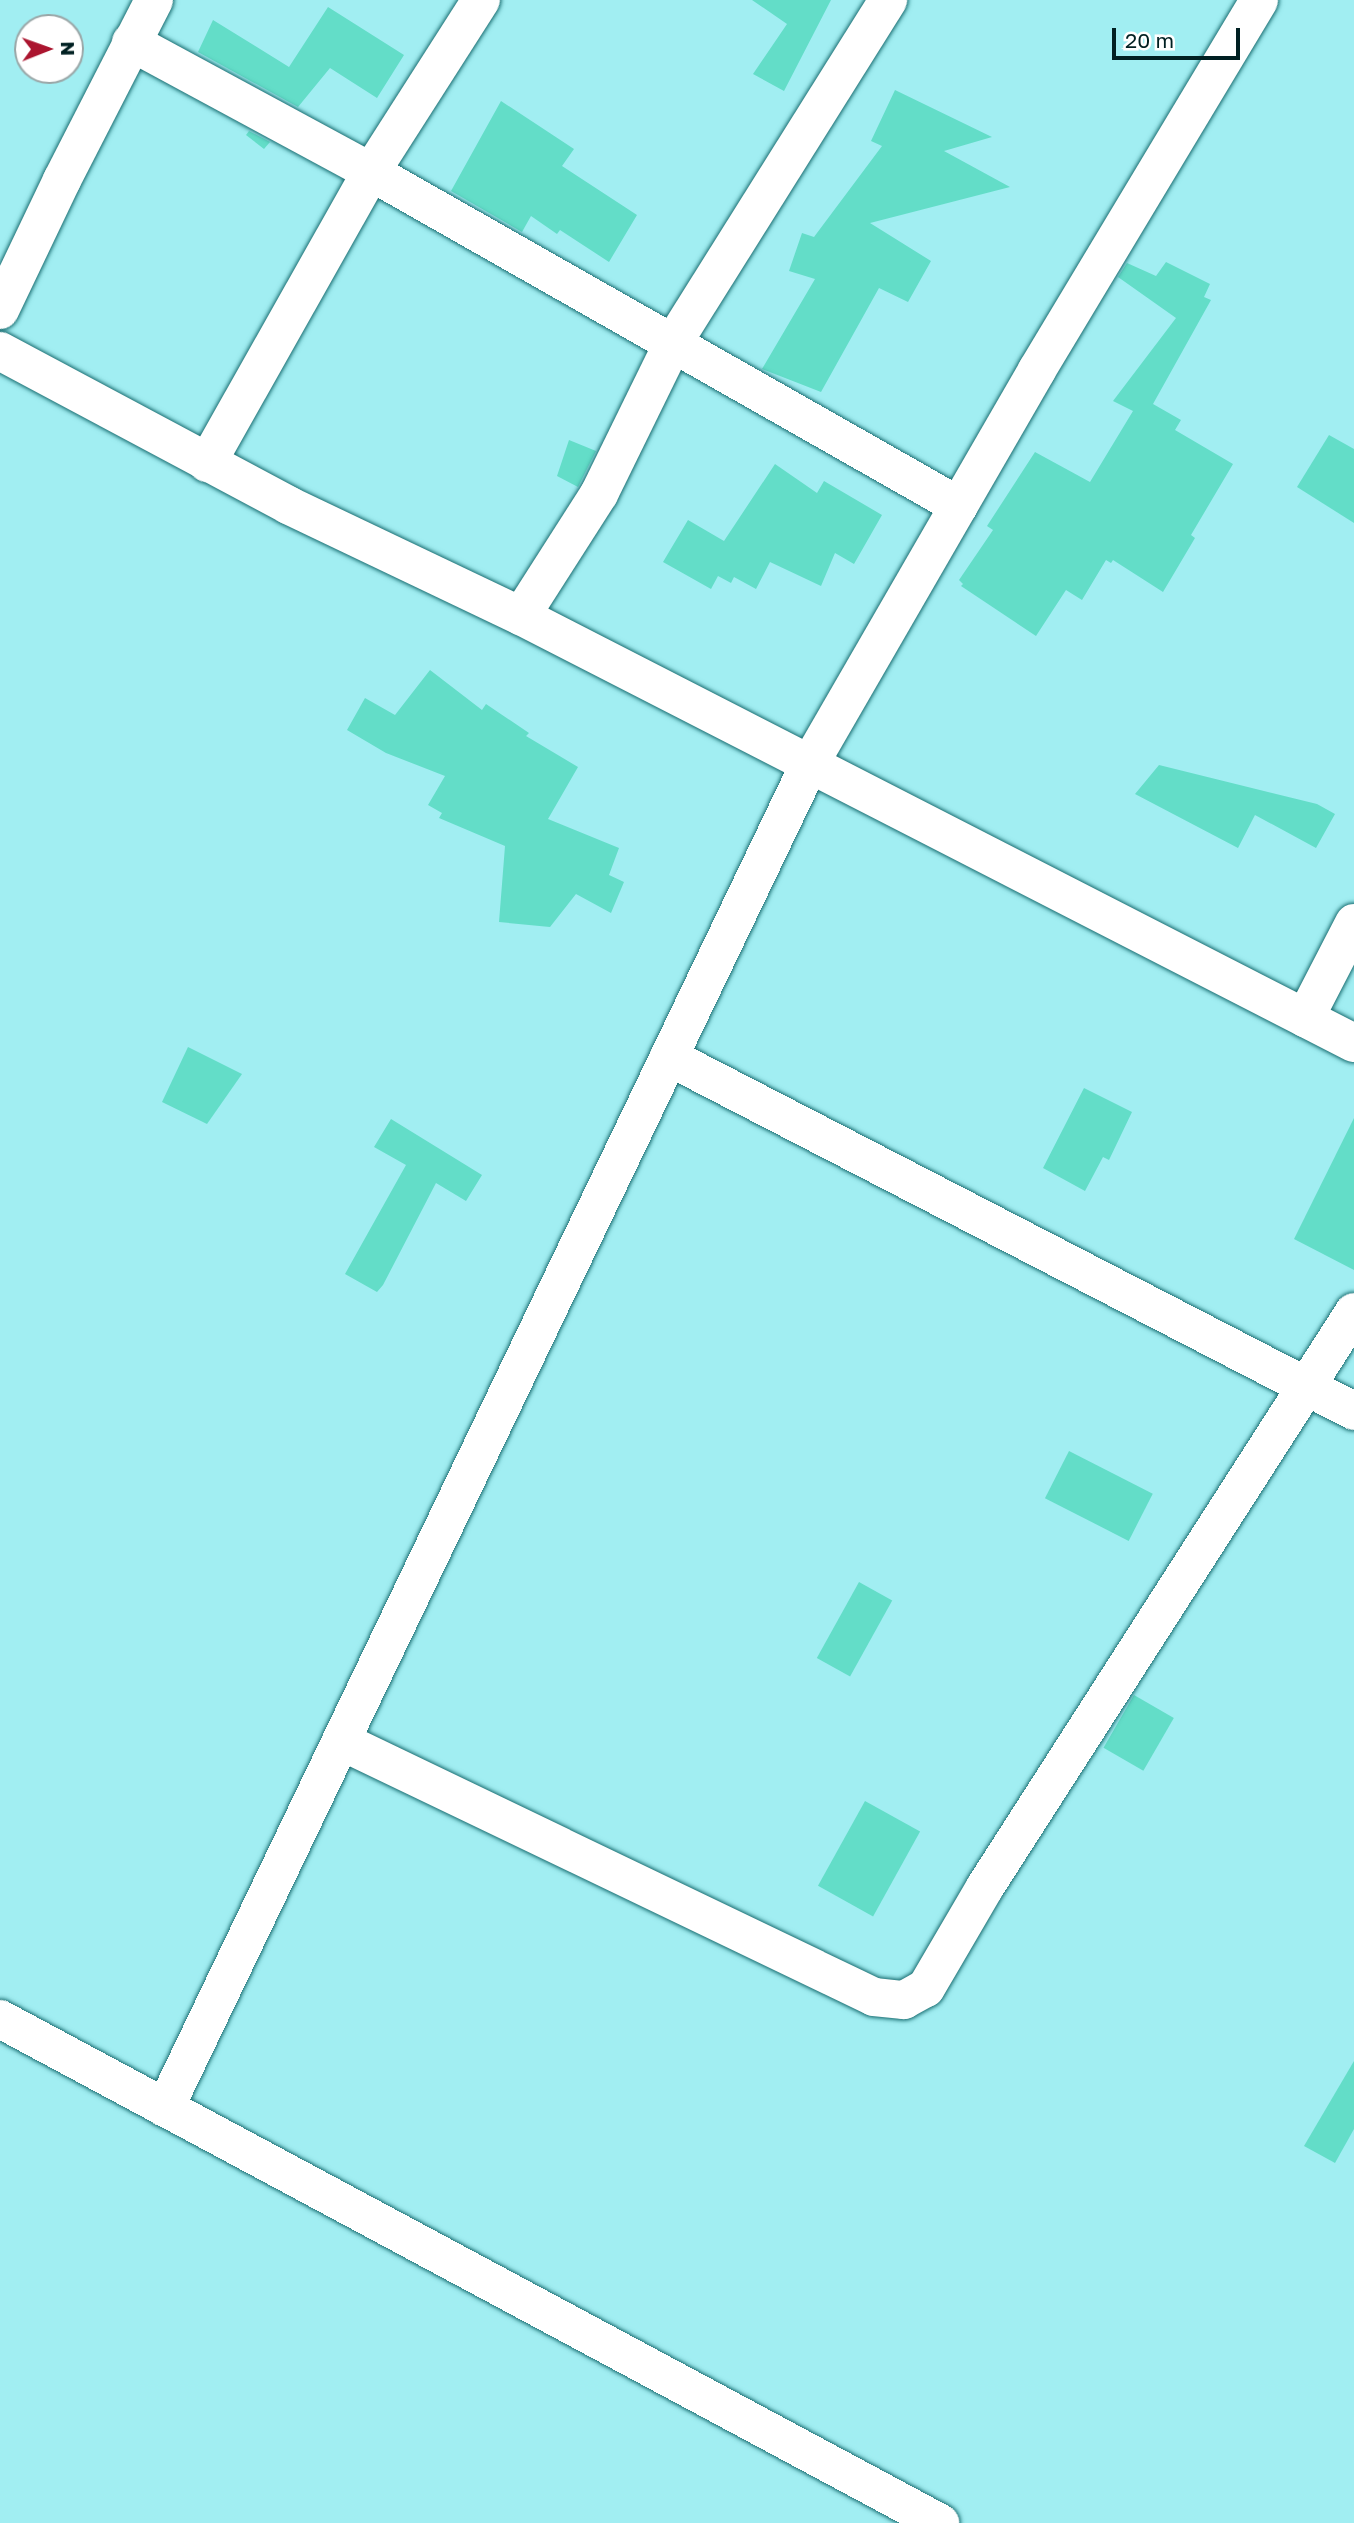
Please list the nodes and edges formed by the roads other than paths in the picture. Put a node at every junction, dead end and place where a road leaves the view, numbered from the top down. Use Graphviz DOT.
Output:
graph roads {
  1 [pos="153,0"];
  2 [pos="481,0"];
  3 [pos="888,0"];
  4 [pos="1259,0"];
  5 [pos="131,42"];
  6 [pos="371,172"];
  7 [pos="0,310"];
  8 [pos="673,343"];
  9 [pos="0,351"];
  10 [pos="207,463"];
  11 [pos="959,506"];
  12 [pos="520,616"];
  13 [pos="808,765"];
  14 [pos="1354,923"];
  15 [pos="1305,1018"];
  16 [pos="1354,1043"];
  17 [pos="669,1057"];
  18 [pos="1354,1312"];
  19 [pos="1306,1386"];
  20 [pos="1354,1410"];
  21 [pos="341,1741"];
  22 [pos="0,2019"];
  23 [pos="166,2108"];
  24 [pos="940,2523"];
  1 -- 5 [label="street"];
  2 -- 6 [label="street"];
  3 -- 8 [label="street"];
  4 -- 11 [label="street"];
  5 -- 6 [label="street"];
  5 -- 7 [label="street"];
  6 -- 8 [label="street"];
  6 -- 10 [label="street"];
  8 -- 11 [label="street"];
  8 -- 12 [label="street"];
  9 -- 10 [label="street"];
  10 -- 12 [label="street"];
  11 -- 13 [label="street"];
  12 -- 13 [label="street"];
  13 -- 15 [label="street"];
  13 -- 17 [label="street"];
  14 -- 15 [label="street"];
  15 -- 16 [label="street"];
  17 -- 19 [label="street"];
  17 -- 21 [label="street"];
  18 -- 19 [label="street"];
  19 -- 20 [label="street"];
  19 -- 21 [label="street"];
  21 -- 23 [label="street"];
  22 -- 23 [label="street"];
  23 -- 24 [label="street"];
}
